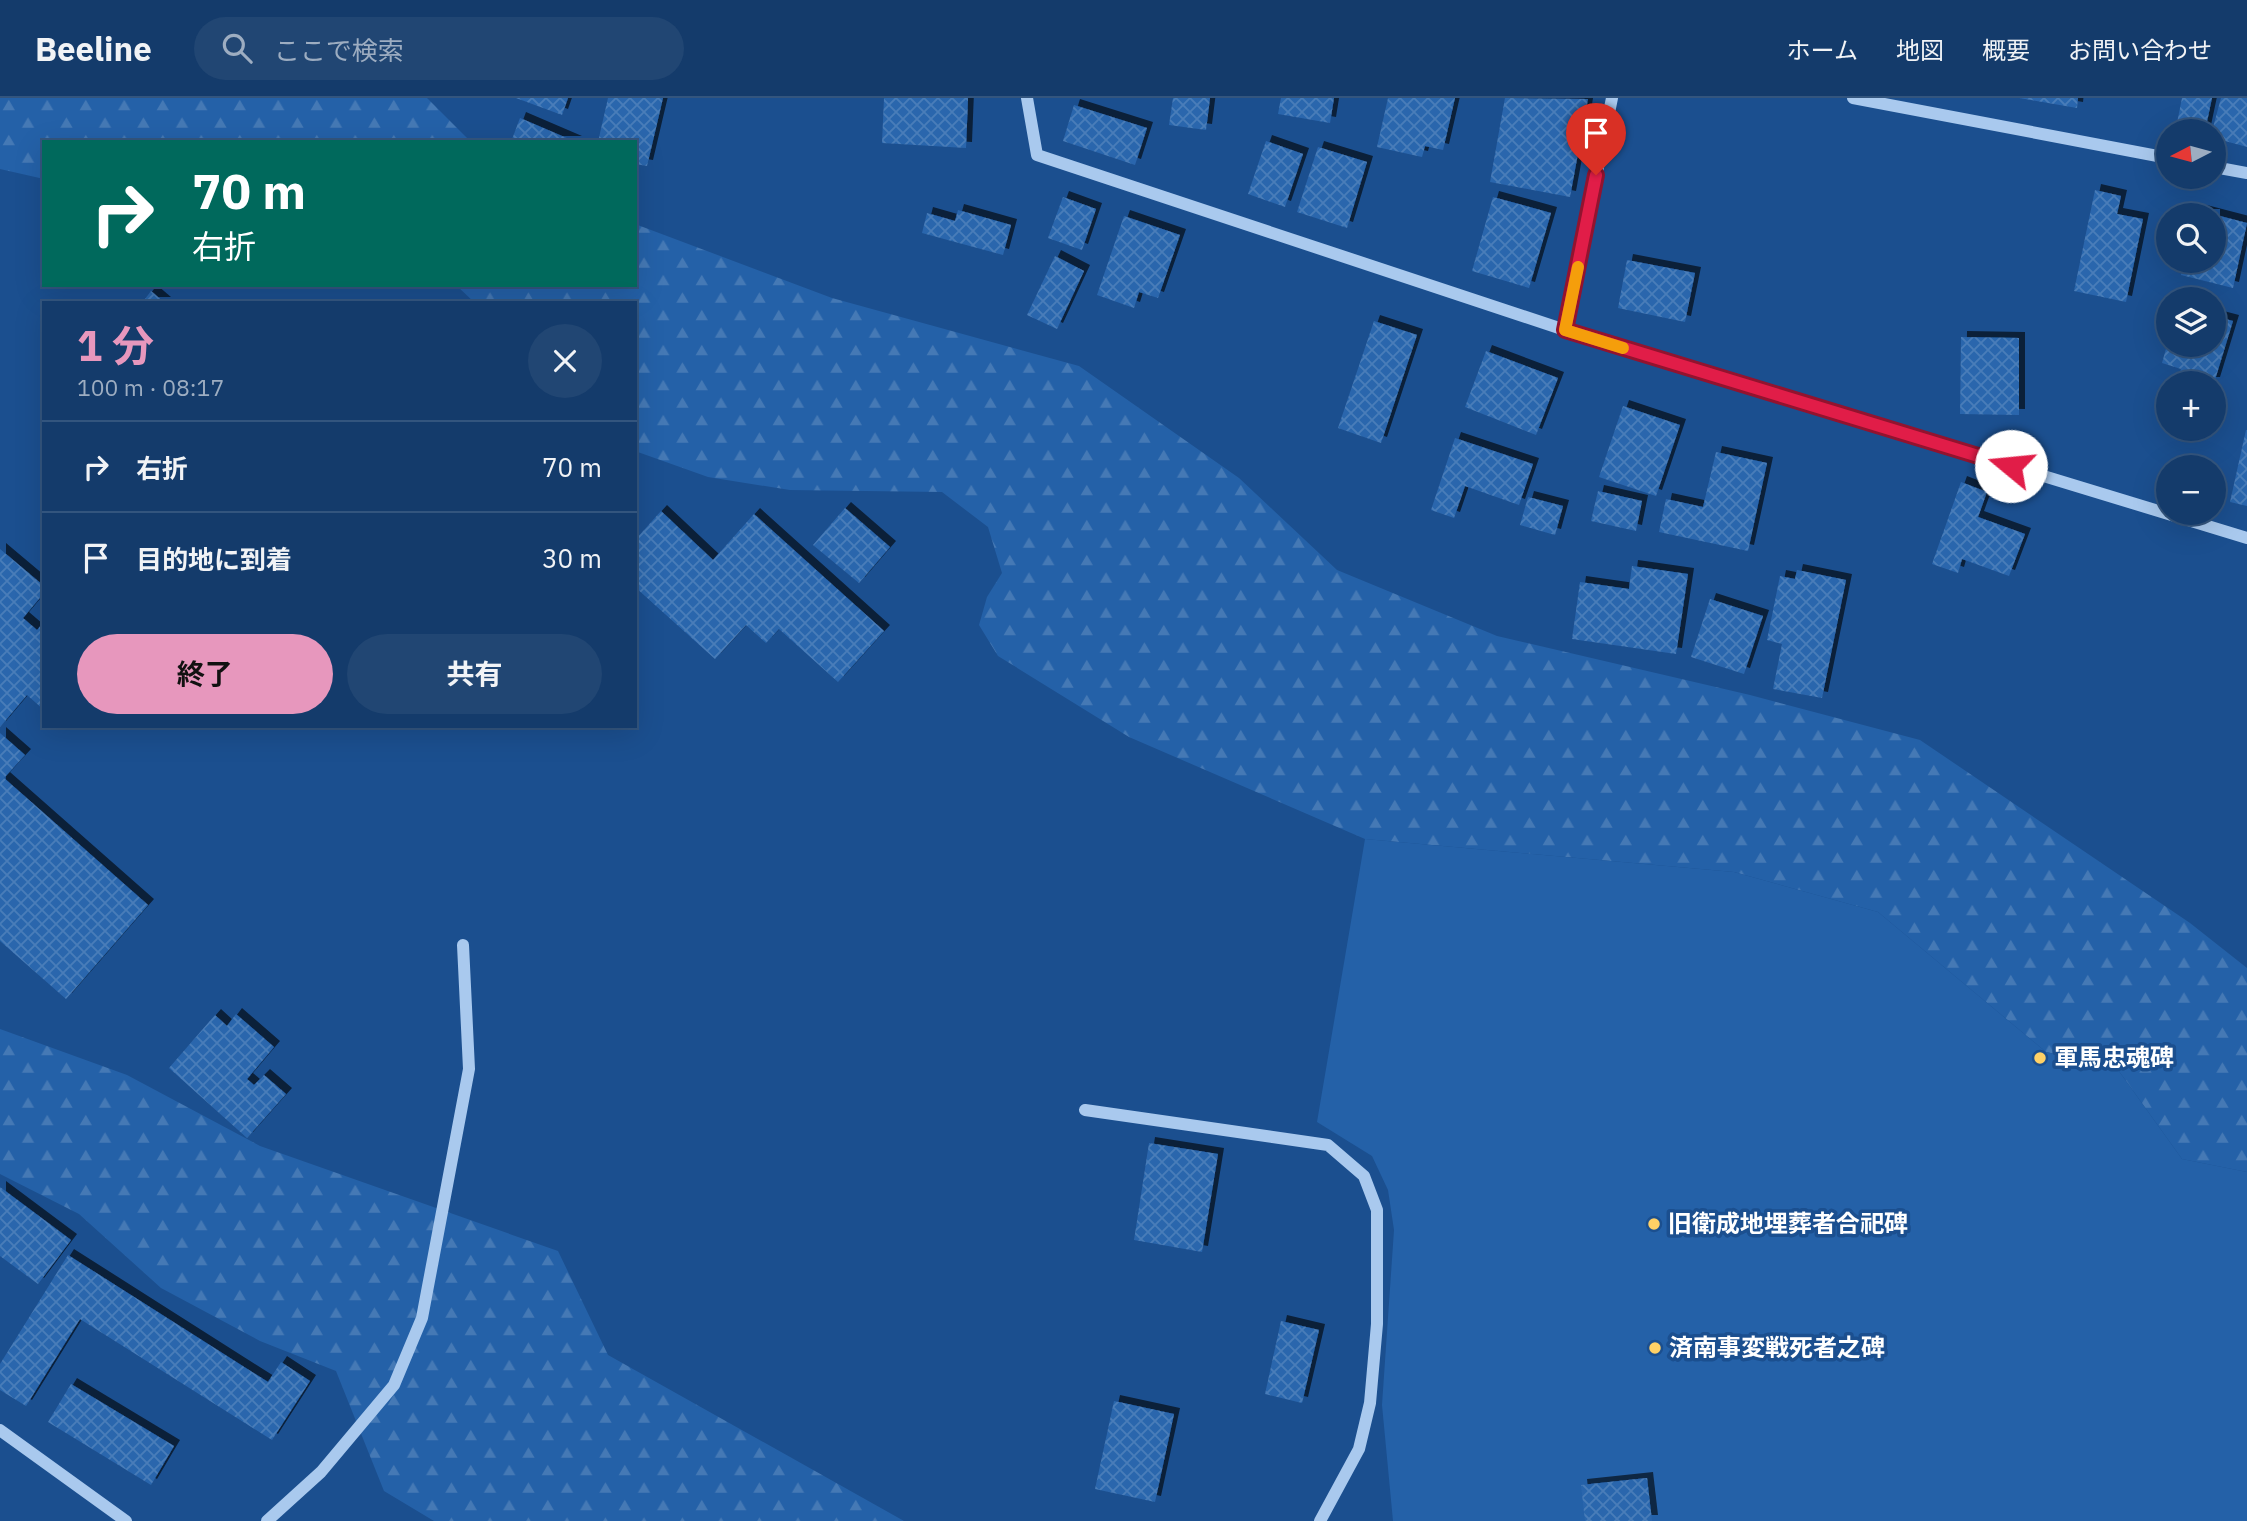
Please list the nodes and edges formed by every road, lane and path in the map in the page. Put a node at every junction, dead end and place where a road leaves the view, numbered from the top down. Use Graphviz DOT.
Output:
graph roads {
  1 [pos="1027,98"];
  2 [pos="1612,98"];
  3 [pos="1853,98"];
  4 [pos="2156,156"];
  5 [pos="2226,169"];
  6 [pos="2247,173"];
  7 [pos="1565,330"];
  8 [pos="2247,538"];
  9 [pos="463,945"];
  10 [pos="1085,1110"];
  11 [pos="0,1430"];
  12 [pos="126,1521"];
  13 [pos="267,1521"];
  14 [pos="1320,1521"];
  1 -- 7 [label="street"];
  2 -- 7 [label="street"];
  3 -- 4 [label="street"];
  5 -- 6 [label="street"];
  7 -- 8 [label="street"];
  9 -- 13 [label="street"];
  10 -- 14 [label="street"];
  11 -- 12 [label="street"];
}
